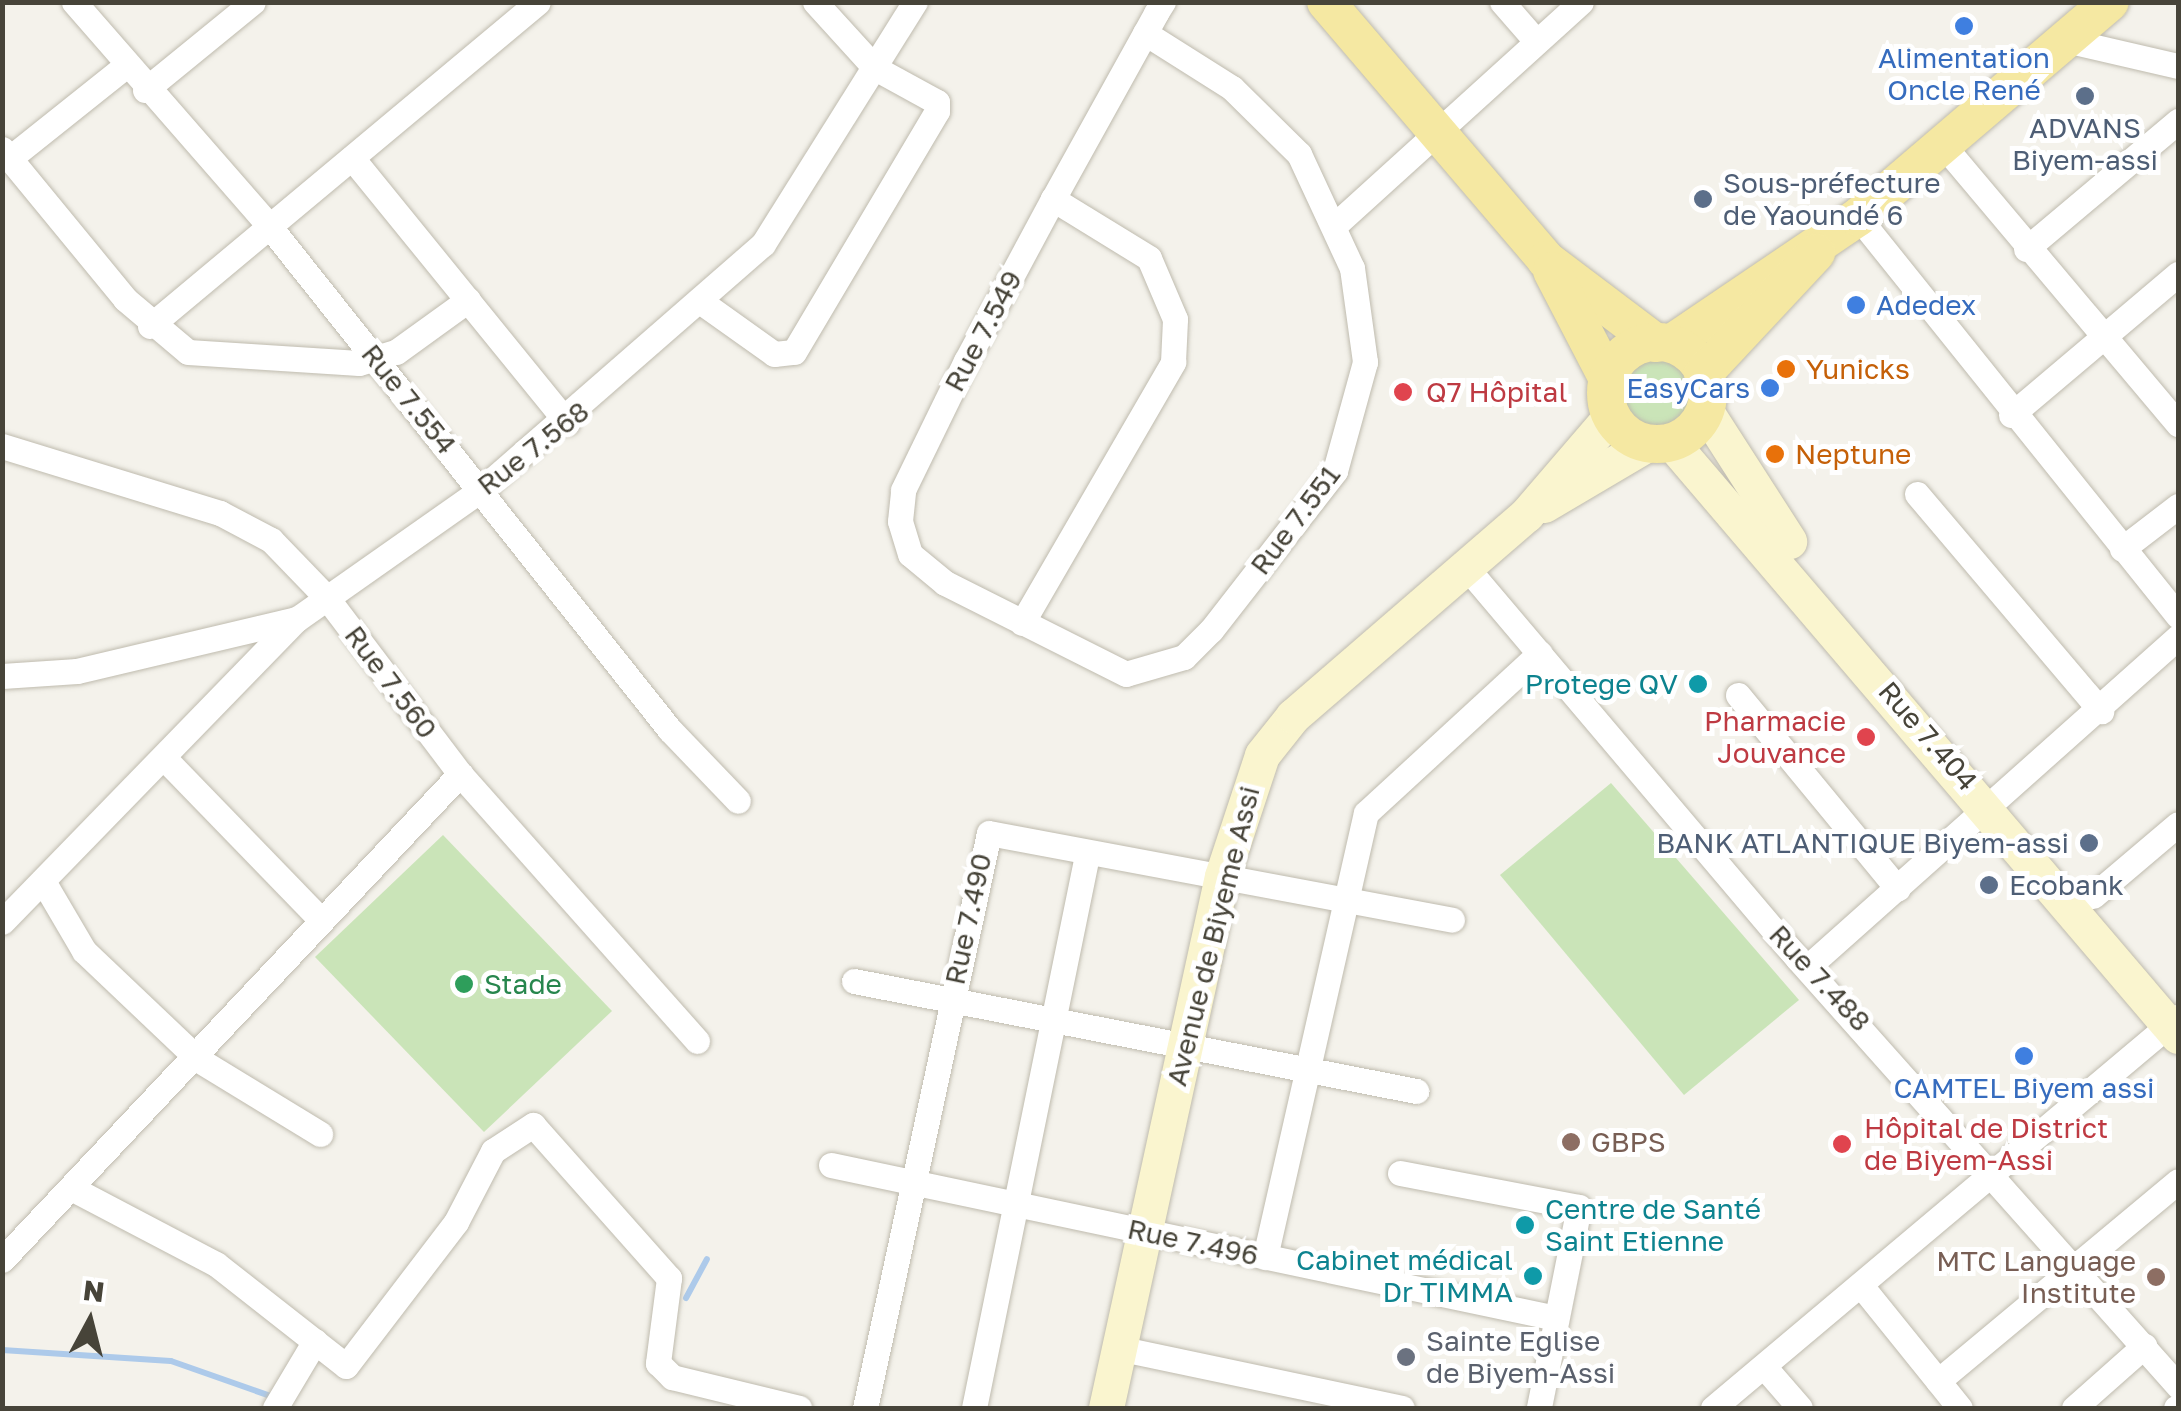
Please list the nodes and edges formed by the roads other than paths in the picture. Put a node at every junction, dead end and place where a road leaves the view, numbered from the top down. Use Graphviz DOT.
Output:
graph roads {
  1 [pos="74,2"];
  2 [pos="254,2"];
  3 [pos="538,2"];
  4 [pos="815,2"];
  5 [pos="915,2"];
  6 [pos="1163,2"];
  7 [pos="1326,2"];
  8 [pos="1502,2"];
  9 [pos="1581,2"];
  10 [pos="2110,2"];
  11 [pos="1145,33"];
  12 [pos="2065,40"];
  13 [pos="1536,41"];
  14 [pos="2178,66"];
  15 [pos="124,67"];
  16 [pos="874,68"];
  17 [pos="145,90"];
  18 [pos="2176,129"];
  19 [pos="1438,136"];
  20 [pos="1942,145"];
  21 [pos="6,154"];
  22 [pos="352,158"];
  23 [pos="1053,199"];
  24 [pos="266,222"];
  25 [pos="1335,224"];
  26 [pos="1844,226"];
  27 [pos="2026,249"];
  28 [pos="1546,260"];
  29 [pos="2178,274"];
  30 [pos="468,300"];
  31 [pos="704,304"];
  32 [pos="150,326"];
  33 [pos="2103,338"];
  34 [pos="1665,342"];
  35 [pos="376,359"];
  36 [pos="1704,392"];
  37 [pos="1610,400"];
  38 [pos="2011,415"];
  39 [pos="568,423"];
  40 [pos="2178,424"];
  41 [pos="1659,443"];
  42 [pos="2,446"];
  43 [pos="482,489"];
  44 [pos="1917,494"];
  45 [pos="2178,506"];
  46 [pos="1526,515"];
  47 [pos="2122,549"];
  48 [pos="1466,567"];
  49 [pos="327,598"];
  50 [pos="2178,616"];
  51 [pos="298,619"];
  52 [pos="1022,623"];
  53 [pos="2178,637"];
  54 [pos="1540,653"];
  55 [pos="2,676"];
  56 [pos="1738,695"];
  57 [pos="2101,712"];
  58 [pos="165,759"];
  59 [pos="460,774"];
  60 [pos="1998,800"];
  61 [pos="738,801"];
  62 [pos="2178,824"];
  63 [pos="1088,855"];
  64 [pos="1222,876"];
  65 [pos="43,880"];
  66 [pos="1898,889"];
  67 [pos="2094,896"];
  68 [pos="1342,898"];
  69 [pos="320,919"];
  70 [pos="1452,920"];
  71 [pos="2,922"];
  72 [pos="1812,964"];
  73 [pos="854,980"];
  74 [pos="951,1003"];
  75 [pos="2176,1019"];
  76 [pos="1052,1022"];
  77 [pos="697,1040"];
  78 [pos="1184,1047"];
  79 [pos="200,1060"];
  80 [pos="1306,1071"];
  81 [pos="1416,1091"];
  82 [pos="320,1134"];
  83 [pos="832,1165"];
  84 [pos="1994,1172"];
  85 [pos="1400,1173"];
  86 [pos="910,1183"];
  87 [pos="71,1188"];
  88 [pos="2175,1191"];
  89 [pos="1014,1206"];
  90 [pos="1144,1232"];
  91 [pos="1265,1257"];
  92 [pos="2,1260"];
  93 [pos="2078,1269"];
  94 [pos="1863,1288"];
  95 [pos="1556,1318"];
  96 [pos="315,1341"];
  97 [pos="2144,1346"];
  98 [pos="1118,1348"];
  99 [pos="1768,1370"];
  100 [pos="1938,1381"];
  101 [pos="2178,1386"];
  102 [pos="1356,1404"];
  103 [pos="2088,1405"];
  104 [pos="275,1408"];
  105 [pos="799,1408"];
  106 [pos="865,1408"];
  107 [pos="974,1408"];
  108 [pos="1106,1408"];
  109 [pos="1402,1408"];
  110 [pos="1538,1408"];
  111 [pos="1712,1408"];
  112 [pos="1800,1408"];
  113 [pos="1960,1408"];
  1 -- 15 [label="street, Rue 7.554"];
  2 -- 17 [label="street"];
  3 -- 22 [label="street"];
  4 -- 16 [label="street"];
  5 -- 16 [label="street, Rue 7.568"];
  6 -- 11 [label="street, Rue 7.549"];
  7 -- 19 [label="main road"];
  8 -- 13 [label="street"];
  9 -- 13 [label="street"];
  10 -- 12 [label="main road"];
  11 -- 23 [label="street, Rue 7.549"];
  11 -- 25 [label="street, Rue 7.551"];
  12 -- 14 [label="street"];
  12 -- 20 [label="main road"];
  13 -- 19 [label="street"];
  15 -- 17 [label="street, Rue 7.554"];
  15 -- 21 [label="street"];
  16 -- 31 [label="street, Rue 7.568"];
  16 -- 31 [label="street"];
  17 -- 24 [label="street, Rue 7.554"];
  18 -- 27 [label="street"];
  19 -- 25 [label="street"];
  19 -- 28 [label="main road"];
  20 -- 26 [label="main road"];
  20 -- 27 [label="street"];
  21 -- 32 [label="street"];
  22 -- 24 [label="street"];
  22 -- 30 [label="street"];
  23 -- 52 [label="street"];
  23 -- 52 [label="street, Rue 7.549"];
  24 -- 32 [label="street"];
  24 -- 35 [label="street, Rue 7.554"];
  25 -- 52 [label="street, Rue 7.551"];
  26 -- 34 [label="main road"];
  26 -- 36 [label="main road"];
  26 -- 38 [label="street"];
  27 -- 33 [label="street"];
  28 -- 34 [label="main road"];
  28 -- 37 [label="main road"];
  29 -- 33 [label="street"];
  30 -- 35 [label="street"];
  30 -- 39 [label="street"];
  31 -- 39 [label="street, Rue 7.568"];
  32 -- 35 [label="street"];
  33 -- 38 [label="street"];
  33 -- 40 [label="street"];
  34 -- 36 [label="main road"];
  34 -- 37 [label="main road"];
  35 -- 43 [label="street, Rue 7.554"];
  36 -- 41 [label="main road"];
  36 -- 60 [label="main road, Rue 7.404"];
  37 -- 41 [label="main road"];
  37 -- 46 [label="main road, Avenue de Biyeme Assi"];
  38 -- 47 [label="street"];
  39 -- 43 [label="street, Rue 7.568"];
  41 -- 46 [label="main road, Avenue de Biyeme Assi"];
  41 -- 60 [label="main road, Rue 7.404"];
  42 -- 49 [label="street, Rue 7.560"];
  43 -- 49 [label="street, Rue 7.568"];
  43 -- 61 [label="street, Rue 7.554"];
  44 -- 57 [label="street"];
  45 -- 47 [label="street"];
  46 -- 48 [label="main road, Avenue de Biyeme Assi"];
  47 -- 50 [label="street"];
  48 -- 54 [label="street, Rue 7.488"];
  48 -- 64 [label="main road, Avenue de Biyeme Assi"];
  49 -- 51 [label="street, Rue 7.568"];
  49 -- 59 [label="street, Rue 7.560"];
  51 -- 55 [label="street, Rue 7.568"];
  51 -- 58 [label="street"];
  53 -- 57 [label="street"];
  54 -- 68 [label="street"];
  54 -- 72 [label="street, Rue 7.488"];
  56 -- 66 [label="street"];
  57 -- 60 [label="street"];
  58 -- 65 [label="street"];
  58 -- 69 [label="street"];
  59 -- 69 [label="street"];
  59 -- 77 [label="street, Rue 7.560"];
  60 -- 66 [label="street"];
  60 -- 67 [label="main road, Rue 7.404"];
  60 -- 75 [label="main road, Rue 7.404"];
  62 -- 67 [label="street"];
  63 -- 64 [label="street, Rue 7.490"];
  63 -- 74 [label="street, Rue 7.490"];
  63 -- 76 [label="street"];
  64 -- 68 [label="street, Rue 7.490"];
  64 -- 78 [label="main road, Avenue de Biyeme Assi"];
  65 -- 71 [label="street"];
  65 -- 79 [label="street"];
  66 -- 72 [label="street"];
  67 -- 75 [label="main road, Rue 7.404"];
  68 -- 70 [label="street, Rue 7.490"];
  68 -- 80 [label="street"];
  69 -- 79 [label="street"];
  72 -- 84 [label="street, Rue 7.488"];
  73 -- 74 [label="street"];
  74 -- 76 [label="street"];
  74 -- 86 [label="street, Rue 7.490"];
  75 -- 84 [label="street"];
  76 -- 78 [label="street"];
  76 -- 89 [label="street"];
  78 -- 80 [label="street"];
  78 -- 90 [label="main road, Avenue de Biyeme Assi"];
  79 -- 82 [label="street"];
  79 -- 87 [label="street"];
  80 -- 81 [label="street"];
  80 -- 91 [label="street"];
  83 -- 86 [label="street, Rue 7.496"];
  84 -- 93 [label="street, Rue 7.488"];
  84 -- 94 [label="street"];
  85 -- 95 [label="street"];
  86 -- 89 [label="street, Rue 7.496"];
  86 -- 106 [label="street, Rue 7.490"];
  87 -- 92 [label="street"];
  87 -- 96 [label="street"];
  88 -- 93 [label="street"];
  89 -- 90 [label="street, Rue 7.496"];
  89 -- 107 [label="street"];
  90 -- 91 [label="street, Rue 7.496"];
  90 -- 98 [label="main road, Avenue de Biyeme Assi"];
  91 -- 95 [label="street, Rue 7.496"];
  93 -- 97 [label="street, Rue 7.488"];
  93 -- 100 [label="street"];
  94 -- 99 [label="street"];
  94 -- 100 [label="street"];
  95 -- 110 [label="street"];
  96 -- 104 [label="street"];
  96 -- 105 [label="street"];
  97 -- 101 [label="street, Rue 7.488"];
  97 -- 103 [label="street"];
  98 -- 102 [label="street"];
  98 -- 108 [label="main road, Avenue de Biyeme Assi"];
  99 -- 111 [label="street"];
  99 -- 112 [label="street"];
  100 -- 113 [label="street"];
  102 -- 109 [label="street"];
}
